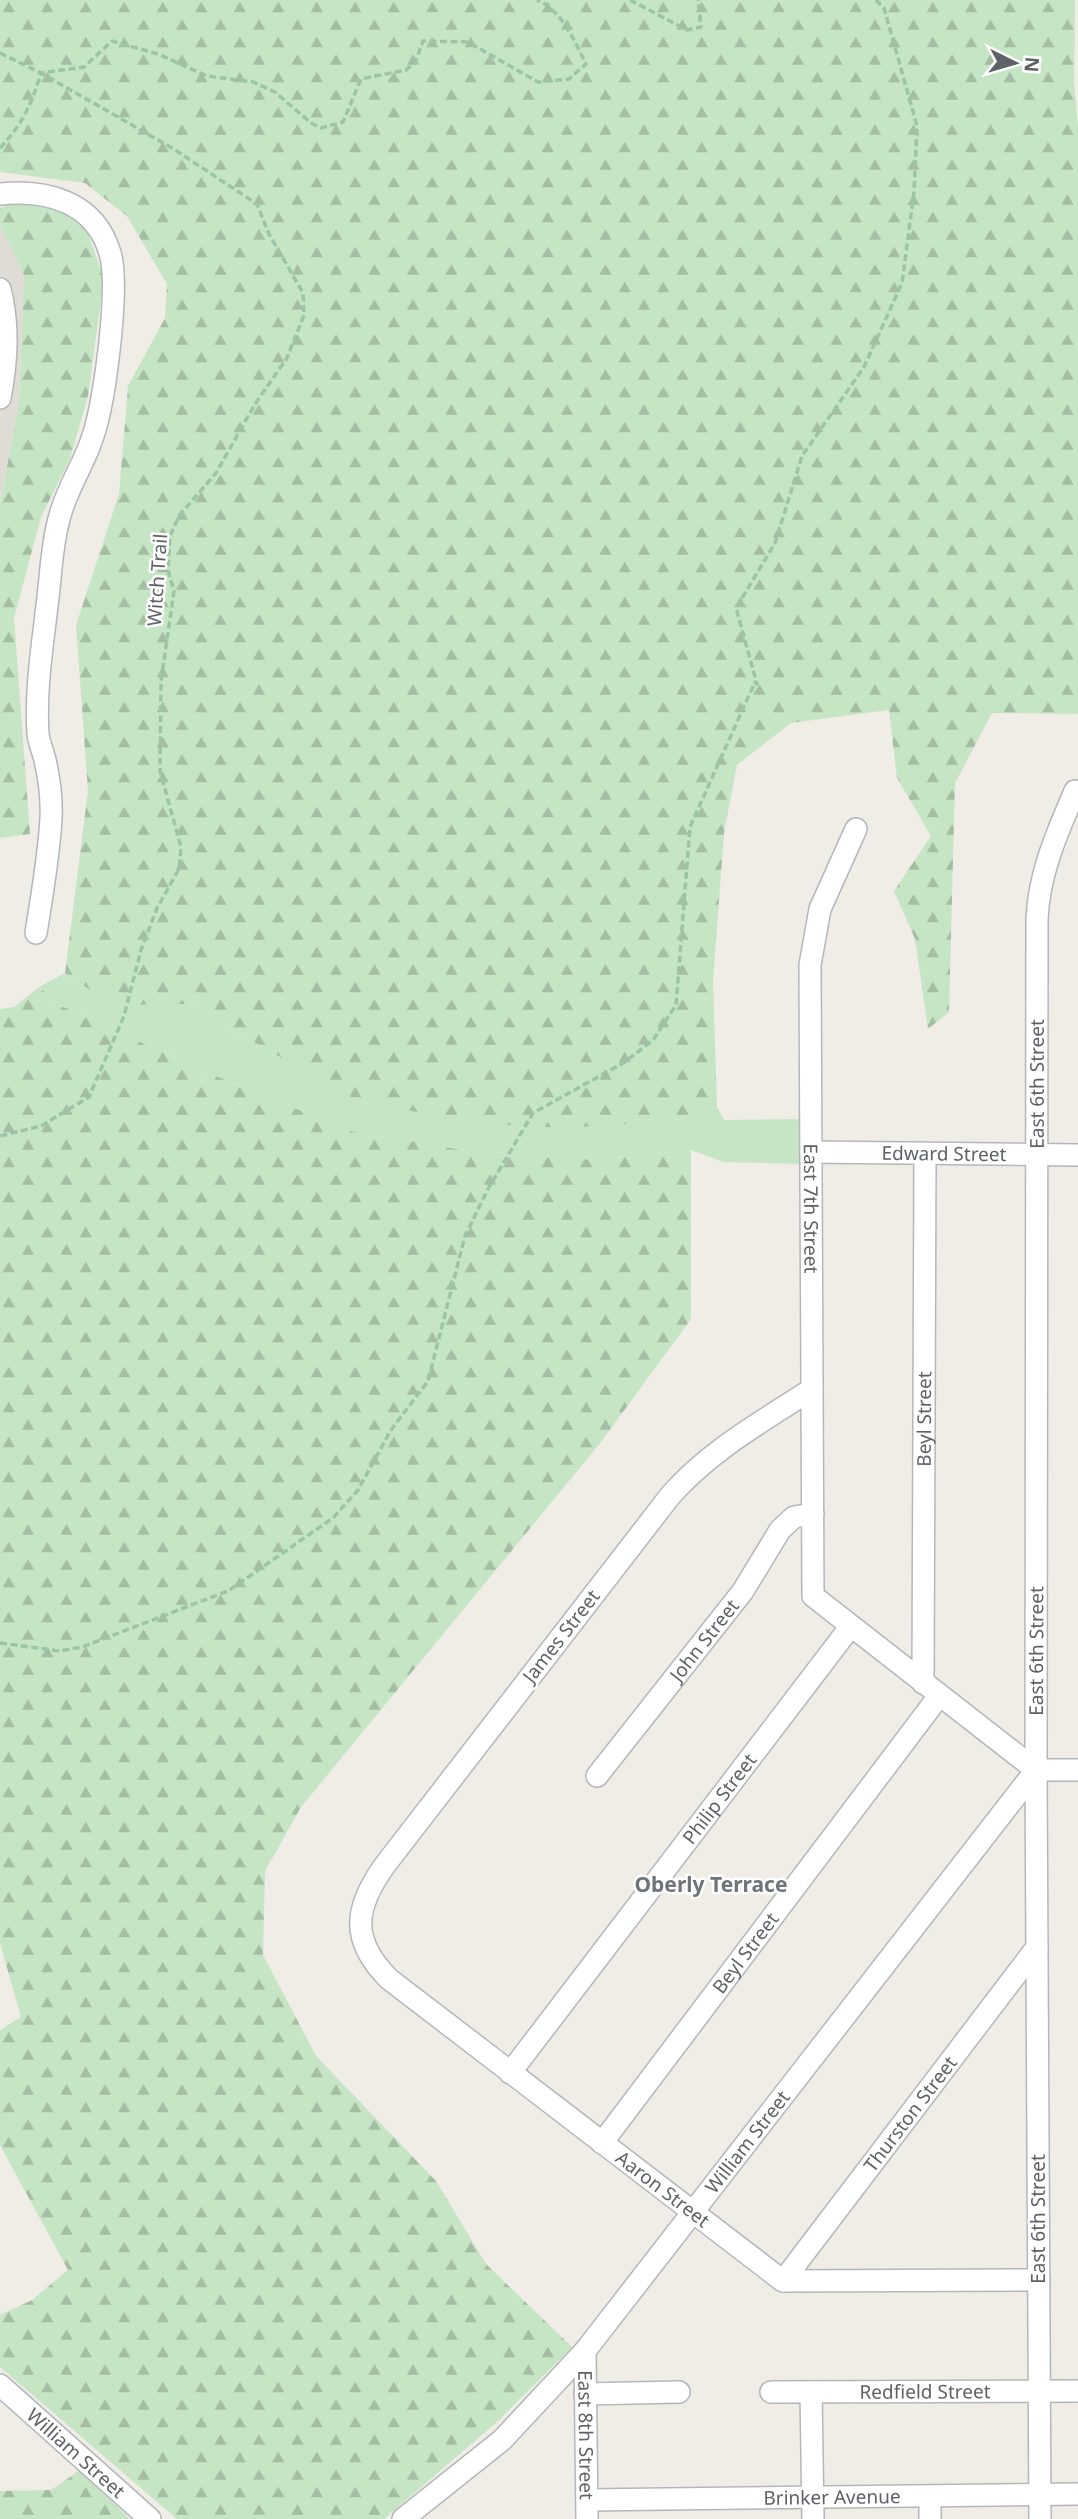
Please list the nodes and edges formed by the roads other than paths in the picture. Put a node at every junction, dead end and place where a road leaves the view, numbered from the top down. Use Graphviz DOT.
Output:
graph roads {
  1 [pos="0,194"];
  2 [pos="0,289"];
  3 [pos="0,397"];
  4 [pos="1075,791"];
  5 [pos="856,830"];
  6 [pos="36,933"];
  7 [pos="811,1152"];
  8 [pos="925,1153"];
  9 [pos="1037,1154"];
  10 [pos="1078,1155"];
  11 [pos="812,1389"];
  12 [pos="813,1514"];
  13 [pos="851,1626"];
  14 [pos="931,1689"];
  15 [pos="1036,1770"];
  16 [pos="1078,1770"];
  17 [pos="597,1776"];
  18 [pos="360,1926"];
  19 [pos="1037,1947"];
  20 [pos="510,2073"];
  21 [pos="602,2143"];
  22 [pos="693,2212"];
  23 [pos="1039,2280"];
  24 [pos="783,2281"];
  25 [pos="585,2351"];
  26 [pos="0,2385"];
  27 [pos="1040,2391"];
  28 [pos="1078,2391"];
  29 [pos="679,2392"];
  30 [pos="771,2392"];
  31 [pos="811,2392"];
  32 [pos="585,2394"];
  33 [pos="1078,2494"];
  34 [pos="1040,2495"];
  35 [pos="930,2496"];
  36 [pos="813,2497"];
  37 [pos="705,2509"];
  38 [pos="587,2510"];
  39 [pos="150,2519"];
  40 [pos="403,2519"];
  41 [pos="813,2519"];
  42 [pos="930,2519"];
  43 [pos="1040,2519"];
  1 -- 6 [label="street"];
  2 -- 3 [label="street"];
  4 -- 9 [label="street, East 6th Street"];
  5 -- 7 [label="street, East 7th Street"];
  7 -- 8 [label="street, Edward Street"];
  7 -- 11 [label="street, East 7th Street"];
  8 -- 9 [label="street, Edward Street"];
  8 -- 14 [label="street, Beyl Street"];
  9 -- 10 [label="street, Edward Street"];
  9 -- 15 [label="street, East 6th Street"];
  11 -- 12 [label="street, East 7th Street"];
  11 -- 18 [label="street, James Street"];
  12 -- 13 [label="street, East 7th Street"];
  12 -- 17 [label="street, John Street"];
  13 -- 14 [label="street"];
  13 -- 20 [label="street, Philip Street"];
  14 -- 15 [label="street"];
  14 -- 21 [label="street, Beyl Street"];
  15 -- 16 [label="street"];
  15 -- 19 [label="street, East 6th Street"];
  15 -- 22 [label="street, William Street"];
  18 -- 20 [label="street, Aaron Street"];
  19 -- 23 [label="street, East 6th Street"];
  19 -- 24 [label="street, Thurston Street"];
  20 -- 21 [label="street, Aaron Street"];
  21 -- 22 [label="street, Aaron Street"];
  22 -- 24 [label="street, Aaron Street"];
  22 -- 25 [label="street, William Street"];
  23 -- 24 [label="street"];
  23 -- 27 [label="street, East 6th Street"];
  25 -- 32 [label="street, East 8th Street"];
  25 -- 40 [label="street, William Street"];
  26 -- 39 [label="street, William Street"];
  27 -- 28 [label="street, Redfield Street"];
  27 -- 31 [label="street, Redfield Street"];
  27 -- 34 [label="street, East 6th Street"];
  29 -- 32 [label="street"];
  30 -- 31 [label="street, Redfield Street"];
  31 -- 36 [label="street"];
  32 -- 38 [label="street, East 8th Street"];
  33 -- 34 [label="street, Brinker Avenue"];
  34 -- 35 [label="street, Brinker Avenue"];
  34 -- 43 [label="street, East 6th Street"];
  35 -- 36 [label="street, Brinker Avenue"];
  35 -- 42 [label="street"];
  36 -- 37 [label="street, Brinker Avenue"];
  36 -- 41 [label="street"];
  37 -- 38 [label="street, Brinker Avenue"];
}
